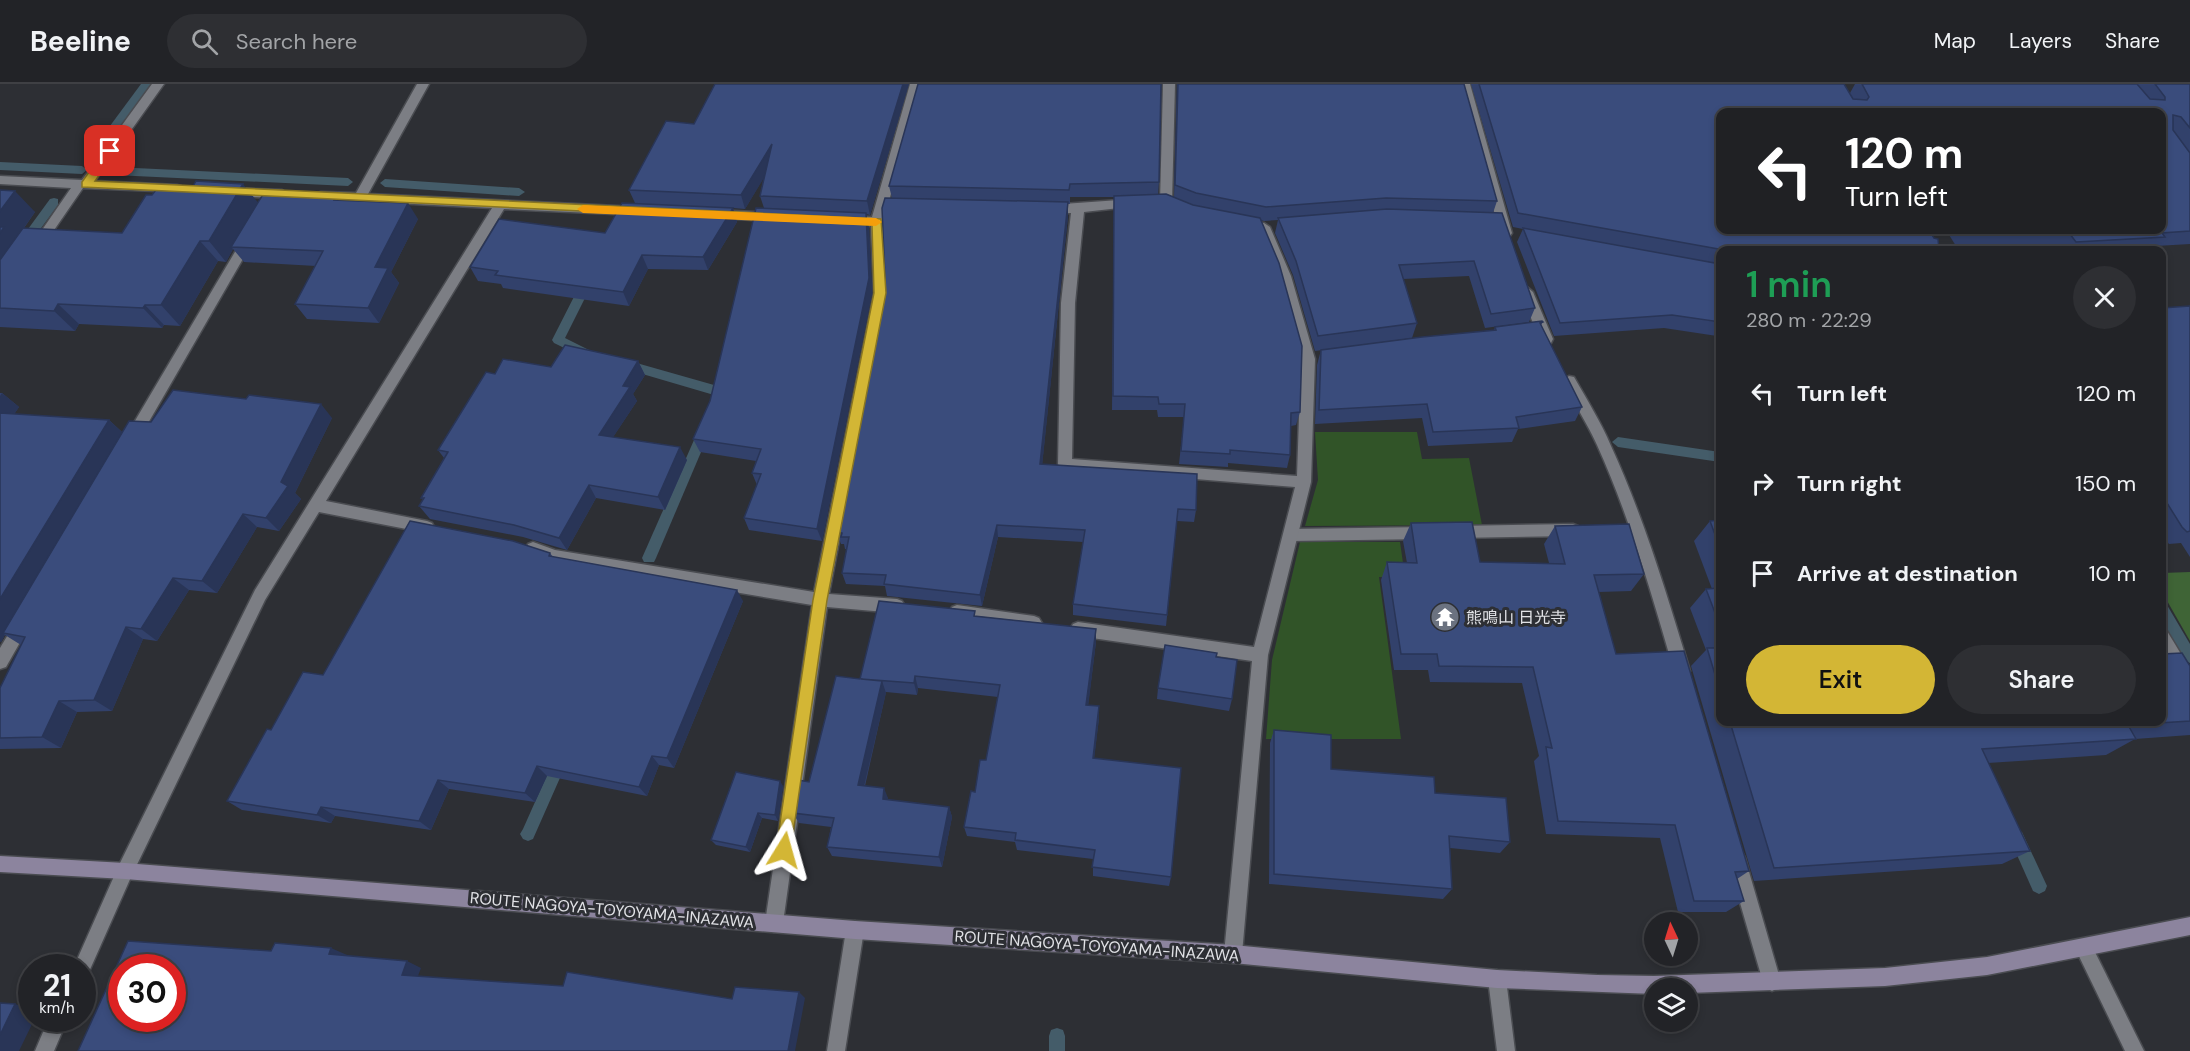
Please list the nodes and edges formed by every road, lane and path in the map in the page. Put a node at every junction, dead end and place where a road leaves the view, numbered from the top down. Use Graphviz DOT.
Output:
graph roads {
  1 [pos="158,84"];
  2 [pos="423,84"];
  3 [pos="916,84"];
  4 [pos="1169,84"];
  5 [pos="1464,84"];
  6 [pos="0,180"];
  7 [pos="83,184"];
  8 [pos="192,190"];
  9 [pos="216,191"];
  10 [pos="360,198"];
  11 [pos="1156,202"];
  12 [pos="500,205"];
  13 [pos="1032,209"];
  14 [pos="1183,209"];
  15 [pos="1078,210"];
  16 [pos="653,212"];
  17 [pos="700,214"];
  18 [pos="783,218"];
  19 [pos="830,220"];
  20 [pos="1233,221"];
  21 [pos="877,222"];
  22 [pos="257,224"];
  23 [pos="1506,231"];
  24 [pos="27,259"];
  25 [pos="1521,275"];
  26 [pos="1551,348"];
  27 [pos="1562,369"];
  28 [pos="125,448"];
  29 [pos="1304,482"];
  30 [pos="315,505"];
  31 [pos="1618,528"];
  32 [pos="1636,528"];
  33 [pos="439,529"];
  34 [pos="1585,529"];
  35 [pos="1291,536"];
  36 [pos="518,544"];
  37 [pos="820,600"];
  38 [pos="912,608"];
  39 [pos="30,611"];
  40 [pos="946,611"];
  41 [pos="2166,643"];
  42 [pos="1260,655"];
  43 [pos="0,662"];
  44 [pos="1684,680"];
  45 [pos="2190,683"];
  46 [pos="1731,841"];
  47 [pos="0,864"];
  48 [pos="125,871"];
  49 [pos="774,923"];
  50 [pos="2190,926"];
  51 [pos="855,930"];
  52 [pos="2084,948"];
  53 [pos="88,954"];
  54 [pos="1233,954"];
  55 [pos="1497,979"];
  56 [pos="1772,982"];
  57 [pos="53,1032"];
  58 [pos="44,1051"];
  59 [pos="836,1051"];
  60 [pos="1506,1051"];
  61 [pos="2135,1051"];
  1 -- 7 [label="street"];
  2 -- 10 [label="street"];
  3 -- 21 [label="street"];
  4 -- 11 [label="street"];
  5 -- 23 [label="street"];
  6 -- 7 [label="street"];
  7 -- 8 [label="street"];
  7 -- 24 [label="street"];
  9 -- 10 [label="street"];
  10 -- 12 [label="street"];
  11 -- 14 [label="street"];
  11 -- 15 [label="street"];
  12 -- 16 [label="street"];
  12 -- 30 [label="street"];
  13 -- 15 [label="street"];
  15 -- 29 [label="street"];
  17 -- 18 [label="street"];
  19 -- 21 [label="street"];
  20 -- 29 [label="street"];
  21 -- 37 [label="street"];
  22 -- 28 [label="street"];
  25 -- 26 [label="street"];
  27 -- 32 [label="street"];
  29 -- 35 [label="street"];
  30 -- 33 [label="street"];
  30 -- 48 [label="street"];
  31 -- 32 [label="street"];
  32 -- 44 [label="street"];
  34 -- 35 [label="street"];
  35 -- 42 [label="street"];
  36 -- 37 [label="street"];
  37 -- 38 [label="street"];
  37 -- 49 [label="street"];
  39 -- 43 [label="street"];
  40 -- 42 [label="street"];
  41 -- 45 [label="street"];
  42 -- 54 [label="street"];
  46 -- 56 [label="street"];
  47 -- 48 [label="main road, ROUTE NAGOYA-TOYOYAMA-INAZAWA"];
  48 -- 49 [label="main road, ROUTE NAGOYA-TOYOYAMA-INAZAWA"];
  48 -- 53 [label="street"];
  49 -- 51 [label="main road, ROUTE NAGOYA-TOYOYAMA-INAZAWA"];
  50 -- 52 [label="main road, ROUTE NAGOYA-TOYOYAMA-INAZAWA"];
  51 -- 54 [label="main road, ROUTE NAGOYA-TOYOYAMA-INAZAWA"];
  51 -- 59 [label="street"];
  52 -- 56 [label="main road, ROUTE NAGOYA-TOYOYAMA-INAZAWA"];
  52 -- 61 [label="street"];
  54 -- 55 [label="main road, ROUTE NAGOYA-TOYOYAMA-INAZAWA"];
  55 -- 56 [label="main road, ROUTE NAGOYA-TOYOYAMA-INAZAWA"];
  55 -- 60 [label="street"];
  57 -- 58 [label="street"];
}
